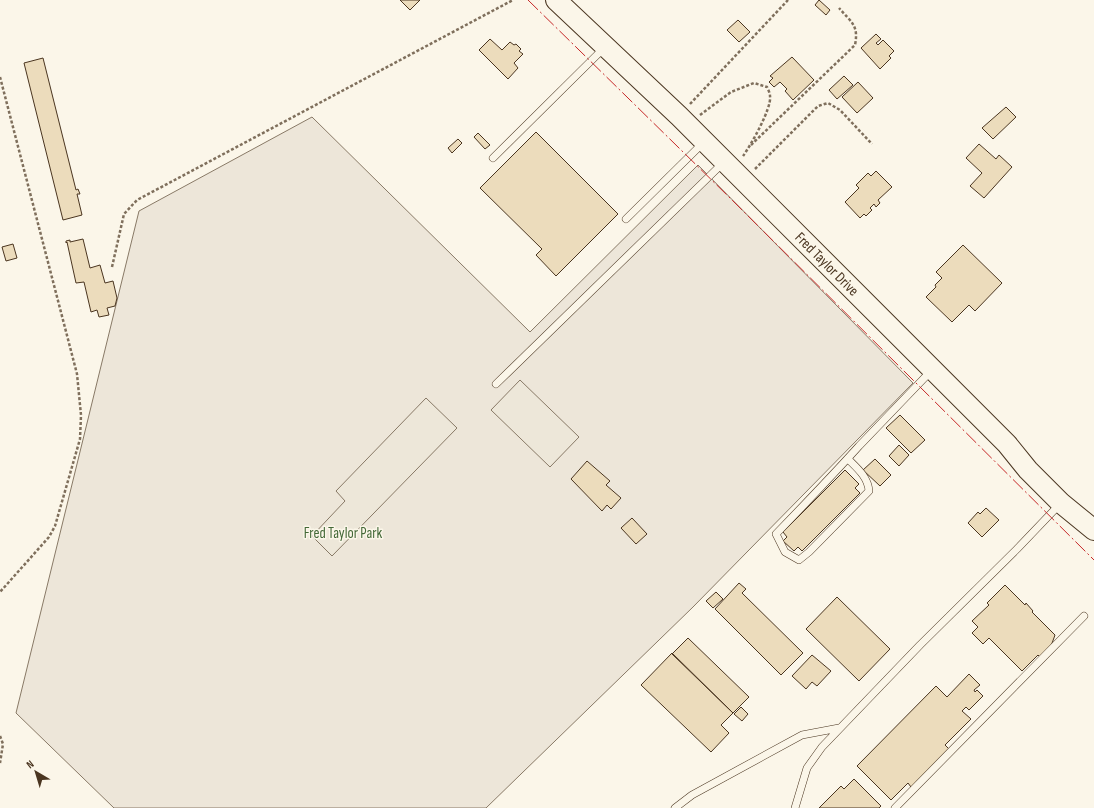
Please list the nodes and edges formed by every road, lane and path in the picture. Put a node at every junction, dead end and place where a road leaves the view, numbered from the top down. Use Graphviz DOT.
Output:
graph roads {
  1 [pos="514,0"];
  2 [pos="556,0"];
  3 [pos="788,0"];
  4 [pos="838,8"];
  5 [pos="606,47"];
  6 [pos="0,78"];
  7 [pos="683,120"];
  8 [pos="704,142"];
  9 [pos="872,144"];
  10 [pos="751,145"];
  11 [pos="493,158"];
  12 [pos="734,171"];
  13 [pos="626,219"];
  14 [pos="112,267"];
  15 [pos="932,369"];
  16 [pos="496,384"];
  17 [pos="848,459"];
  18 [pos="1061,502"];
  19 [pos="1094,530"];
  20 [pos="0,592"];
  21 [pos="1084,616"];
  22 [pos="840,728"];
  23 [pos="0,736"];
  24 [pos="0,763"];
  25 [pos="794,807"];
  26 [pos="674,808"];
  27 [pos="895,808"];
  1 -- 14 [label="path"];
  2 -- 5 [label="main road, Fred Taylor Drive"];
  3 -- 7 [label="path"];
  4 -- 10 [label="path"];
  5 -- 7 [label="main road, Fred Taylor Drive"];
  5 -- 11 [label="lane"];
  6 -- 20 [label="path"];
  7 -- 8 [label="main road, Fred Taylor Drive"];
  7 -- 10 [label="path"];
  8 -- 12 [label="main road, Fred Taylor Drive"];
  8 -- 13 [label="lane"];
  9 -- 12 [label="path"];
  10 -- 12 [label="path"];
  12 -- 15 [label="main road, Fred Taylor Drive"];
  12 -- 16 [label="lane"];
  15 -- 17 [label="lane"];
  15 -- 18 [label="main road, Fred Taylor Drive"];
  17 -- 17 [label="lane"];
  18 -- 19 [label="main road, Fred Taylor Drive"];
  18 -- 22 [label="lane"];
  21 -- 27 [label="lane"];
  22 -- 25 [label="lane"];
  22 -- 26 [label="lane"];
  23 -- 24 [label="path"];
}
